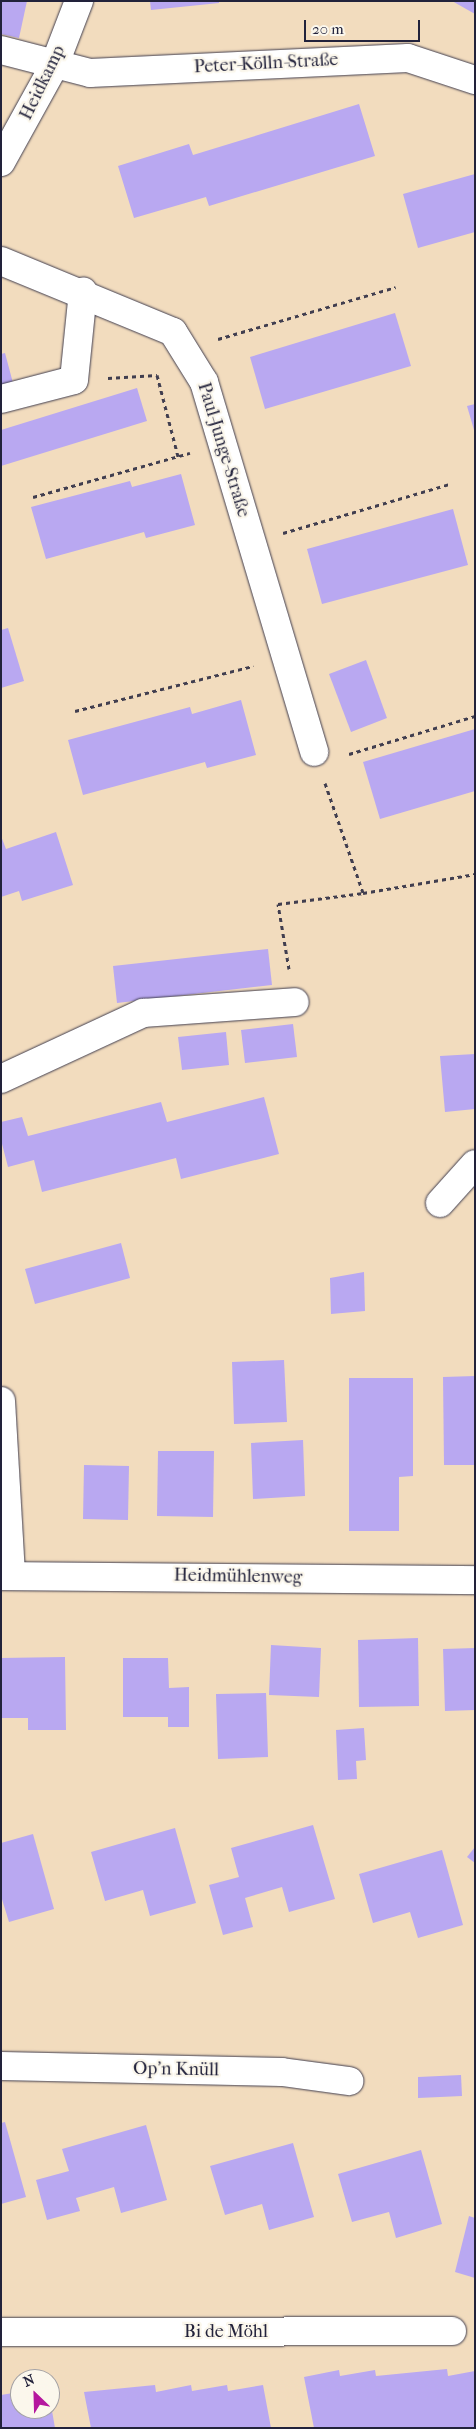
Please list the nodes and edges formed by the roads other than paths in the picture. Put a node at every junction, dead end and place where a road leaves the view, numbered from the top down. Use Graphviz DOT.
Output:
graph roads {
  1 [pos="79,1"];
  2 [pos="1,50"];
  3 [pos="54,66"];
  4 [pos="475,80"];
  5 [pos="1,162"];
  6 [pos="1,261"];
  7 [pos="83,291"];
  8 [pos="1,399"];
  9 [pos="314,752"];
  10 [pos="295,1002"];
  11 [pos="1,1078"];
  12 [pos="475,1164"];
  13 [pos="440,1204"];
  14 [pos="1,1401"];
  15 [pos="6,1576"];
  16 [pos="475,1580"];
  17 [pos="1,2066"];
  18 [pos="349,2081"];
  19 [pos="452,2331"];
  20 [pos="1,2332"];
  1 -- 3 [label="street, Heidkamp"];
  2 -- 3 [label="street, Peter-Kölln-Straße"];
  3 -- 4 [label="street, Peter-Kölln-Straße"];
  3 -- 5 [label="street, Heidkamp"];
  6 -- 7 [label="street, Paul-Junge-Straße"];
  7 -- 8 [label="street"];
  7 -- 9 [label="street, Paul-Junge-Straße"];
  10 -- 11 [label="street"];
  12 -- 13 [label="street"];
  14 -- 15 [label="street"];
  15 -- 16 [label="street, Heidmühlenweg"];
  17 -- 18 [label="street, Op'n Knüll"];
  19 -- 20 [label="street, Bi de Möhl"];
}
